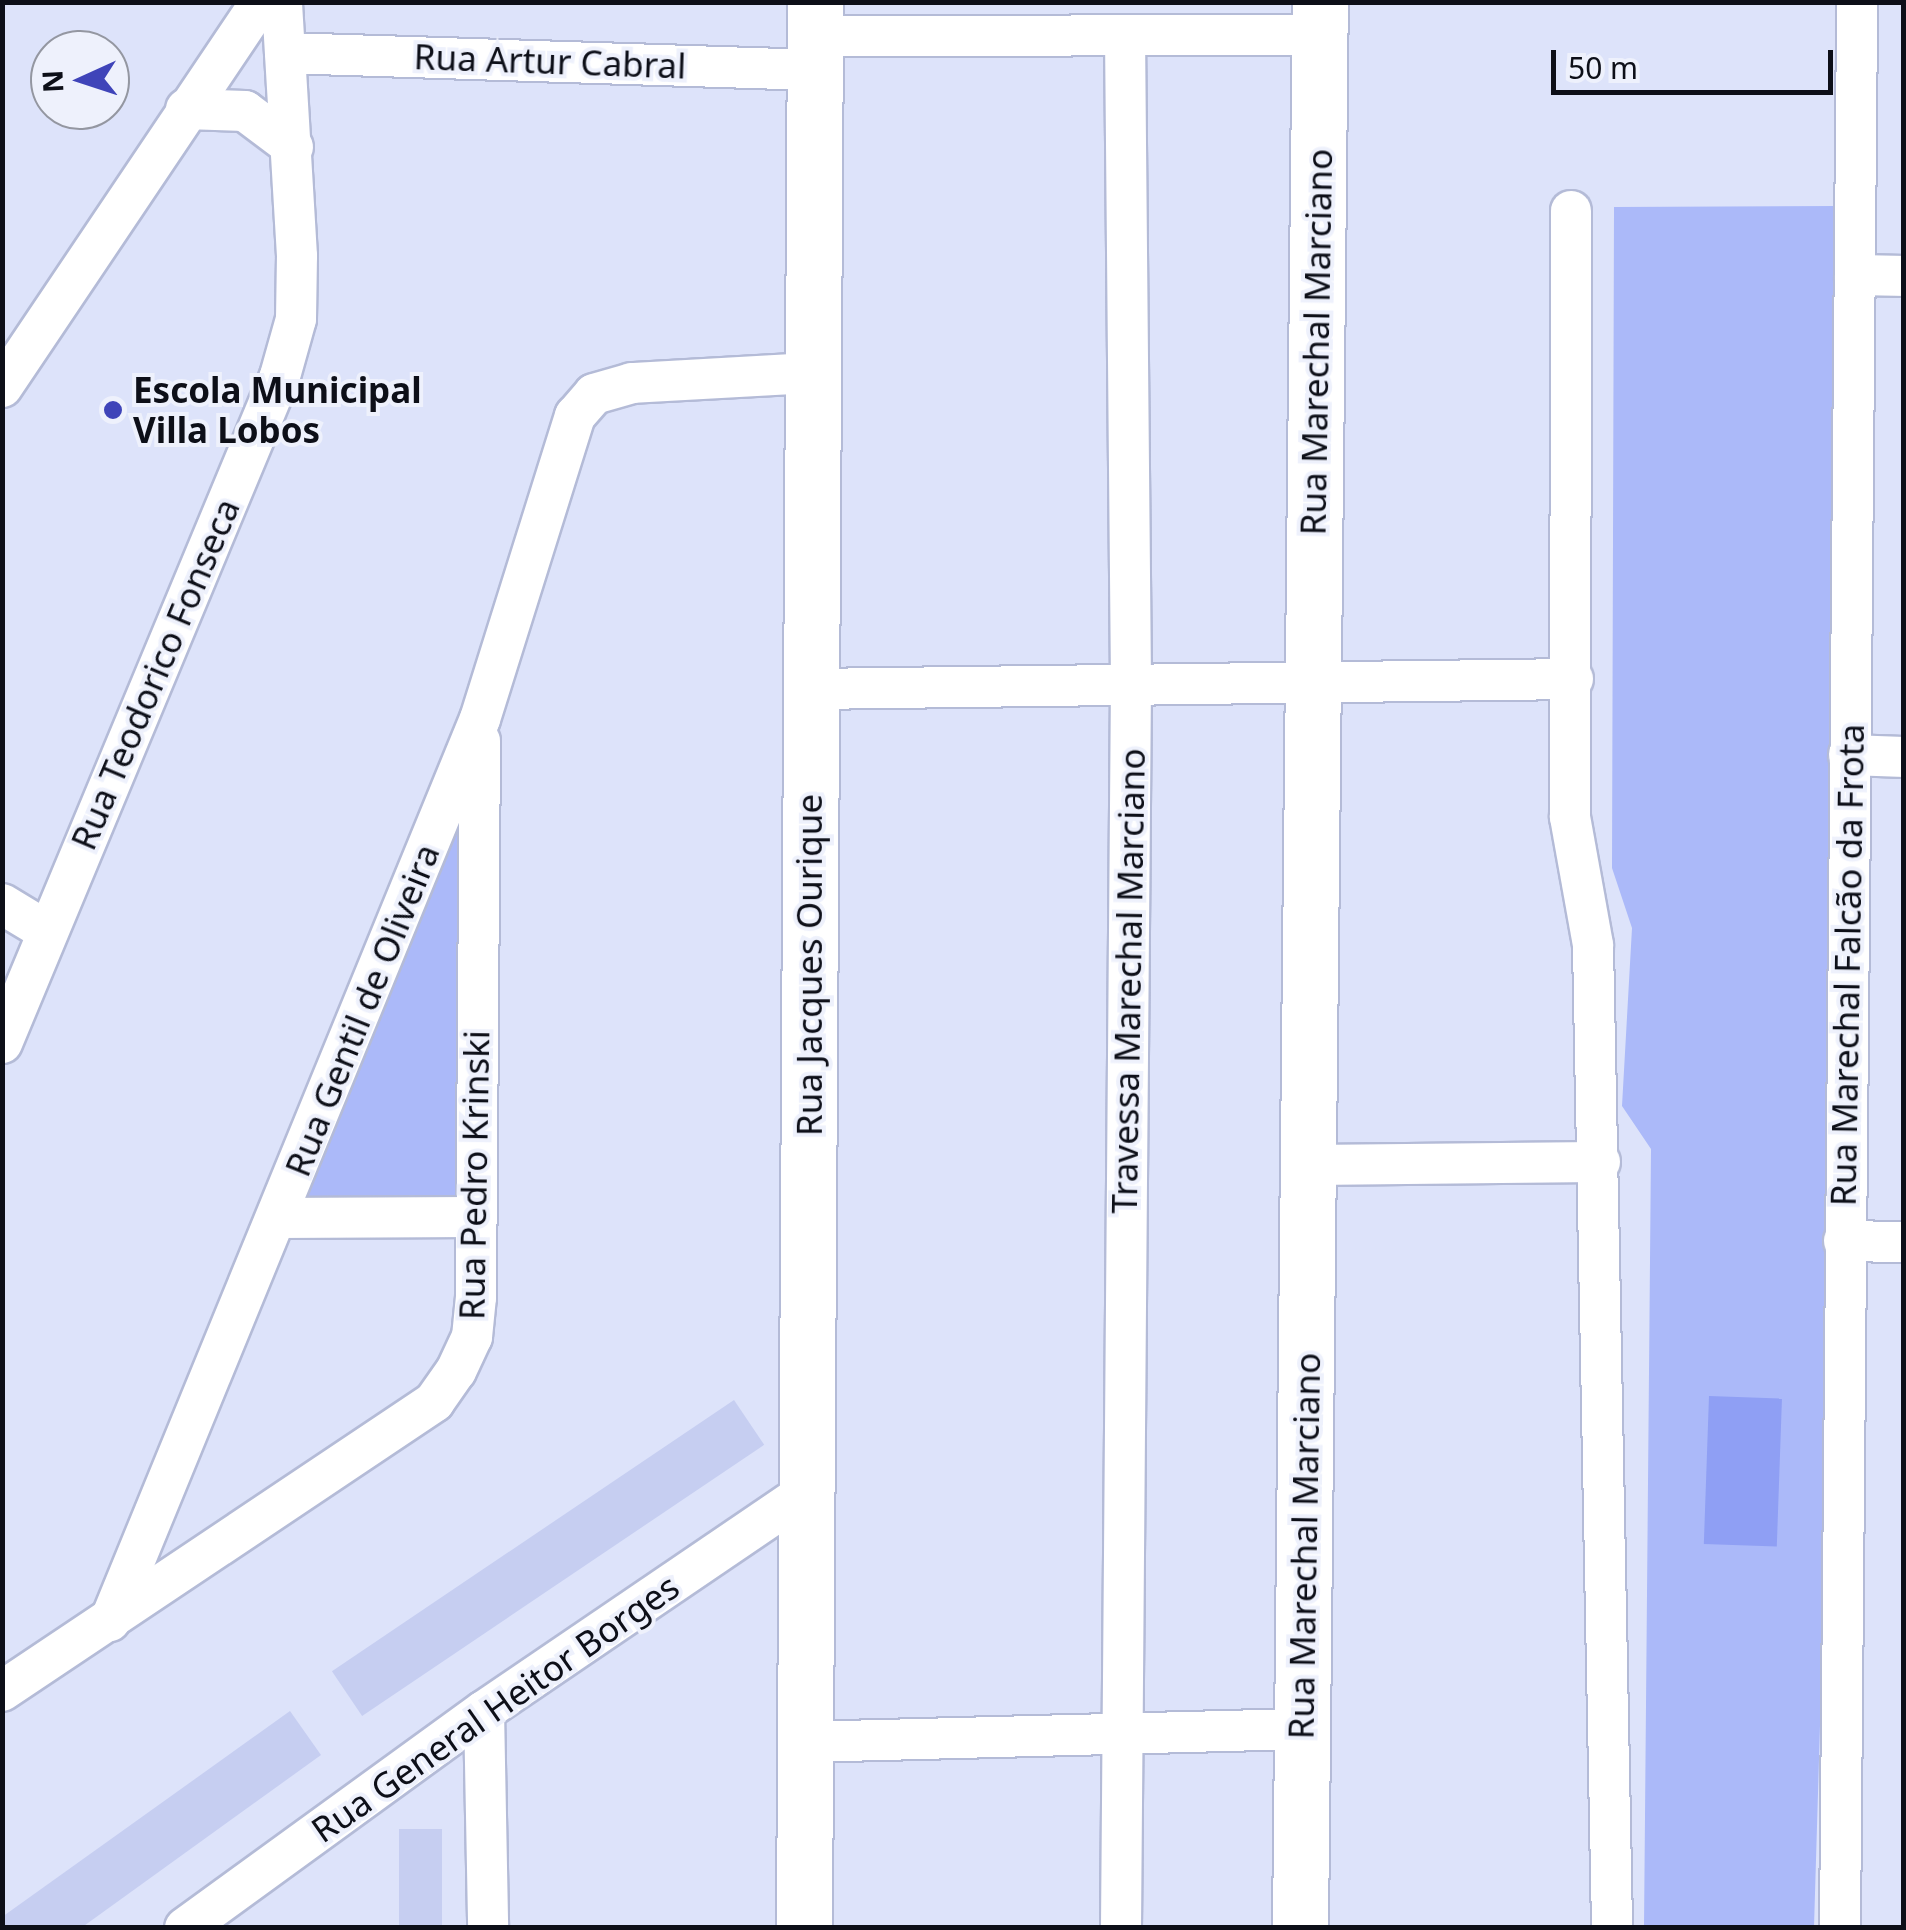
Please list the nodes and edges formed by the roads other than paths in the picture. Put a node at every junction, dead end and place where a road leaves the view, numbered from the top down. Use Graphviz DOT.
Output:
graph roads {
  1 [pos="261,2"];
  2 [pos="282,2"];
  3 [pos="1857,2"];
  4 [pos="1320,19"];
  5 [pos="1124,35"];
  6 [pos="815,36"];
  7 [pos="286,53"];
  8 [pos="186,108"];
  9 [pos="293,147"];
  10 [pos="1571,211"];
  11 [pos="1854,275"];
  12 [pos="1904,276"];
  13 [pos="813,372"];
  14 [pos="2,387"];
  15 [pos="1573,679"];
  16 [pos="1313,682"];
  17 [pos="1131,684"];
  18 [pos="811,689"];
  19 [pos="480,719"];
  20 [pos="1849,755"];
  21 [pos="1904,757"];
  22 [pos="2,904"];
  23 [pos="48,931"];
  24 [pos="2,1043"];
  25 [pos="1600,1162"];
  26 [pos="1308,1165"];
  27 [pos="277,1218"];
  28 [pos="474,1218"];
  29 [pos="1844,1241"];
  30 [pos="1904,1242"];
  31 [pos="806,1492"];
  32 [pos="110,1622"];
  33 [pos="2,1691"];
  34 [pos="484,1711"];
  35 [pos="1302,1729"];
  36 [pos="1122,1732"];
  37 [pos="805,1742"];
  38 [pos="186,1928"];
  39 [pos="488,1928"];
  40 [pos="804,1928"];
  41 [pos="1120,1928"];
  42 [pos="1300,1928"];
  43 [pos="1612,1928"];
  44 [pos="1840,1928"];
  1 -- 8 [label="street"];
  2 -- 7 [label="street, Rua Teodorico Fonseca"];
  3 -- 11 [label="street, Rua Marechal Falcão da Frota"];
  4 -- 5 [label="street, Rua Artur Cabral"];
  4 -- 16 [label="main road, Rua Marechal Marciano"];
  5 -- 6 [label="street, Rua Artur Cabral"];
  5 -- 17 [label="street, Travessa Marechal Marciano"];
  6 -- 7 [label="street, Rua Artur Cabral"];
  6 -- 13 [label="main road, Rua Jacques Ourique"];
  7 -- 9 [label="street, Rua Teodorico Fonseca"];
  8 -- 9 [label="street"];
  8 -- 14 [label="street"];
  9 -- 23 [label="street, Rua Teodorico Fonseca"];
  10 -- 15 [label="street"];
  11 -- 12 [label="street"];
  11 -- 20 [label="street, Rua Marechal Falcão da Frota"];
  13 -- 18 [label="main road, Rua Jacques Ourique"];
  13 -- 19 [label="street, Rua Gentil de Oliveira"];
  15 -- 16 [label="street"];
  15 -- 25 [label="street"];
  16 -- 17 [label="street"];
  16 -- 26 [label="main road, Rua Marechal Marciano"];
  17 -- 18 [label="street"];
  17 -- 36 [label="street, Travessa Marechal Marciano"];
  18 -- 31 [label="main road, Rua Jacques Ourique"];
  19 -- 27 [label="street, Rua Gentil de Oliveira"];
  19 -- 28 [label="street, Rua Pedro Krinski"];
  20 -- 21 [label="street"];
  20 -- 29 [label="street, Rua Marechal Falcão da Frota"];
  22 -- 23 [label="street"];
  23 -- 24 [label="street, Rua Teodorico Fonseca"];
  25 -- 26 [label="street"];
  25 -- 43 [label="street"];
  26 -- 35 [label="main road, Rua Marechal Marciano"];
  27 -- 28 [label="street"];
  27 -- 32 [label="street, Rua Gentil de Oliveira"];
  28 -- 32 [label="street, Rua Pedro Krinski"];
  29 -- 30 [label="street"];
  29 -- 44 [label="street, Rua Marechal Falcão da Frota"];
  31 -- 34 [label="street, Rua General Heitor Borges"];
  31 -- 37 [label="main road, Rua Jacques Ourique"];
  32 -- 33 [label="street, Rua Pedro Krinski"];
  34 -- 38 [label="street, Rua General Heitor Borges"];
  34 -- 39 [label="street"];
  35 -- 36 [label="street"];
  35 -- 42 [label="main road, Rua Marechal Marciano"];
  36 -- 37 [label="street"];
  36 -- 41 [label="street, Travessa Marechal Marciano"];
  37 -- 40 [label="main road, Rua Jacques Ourique"];
}
